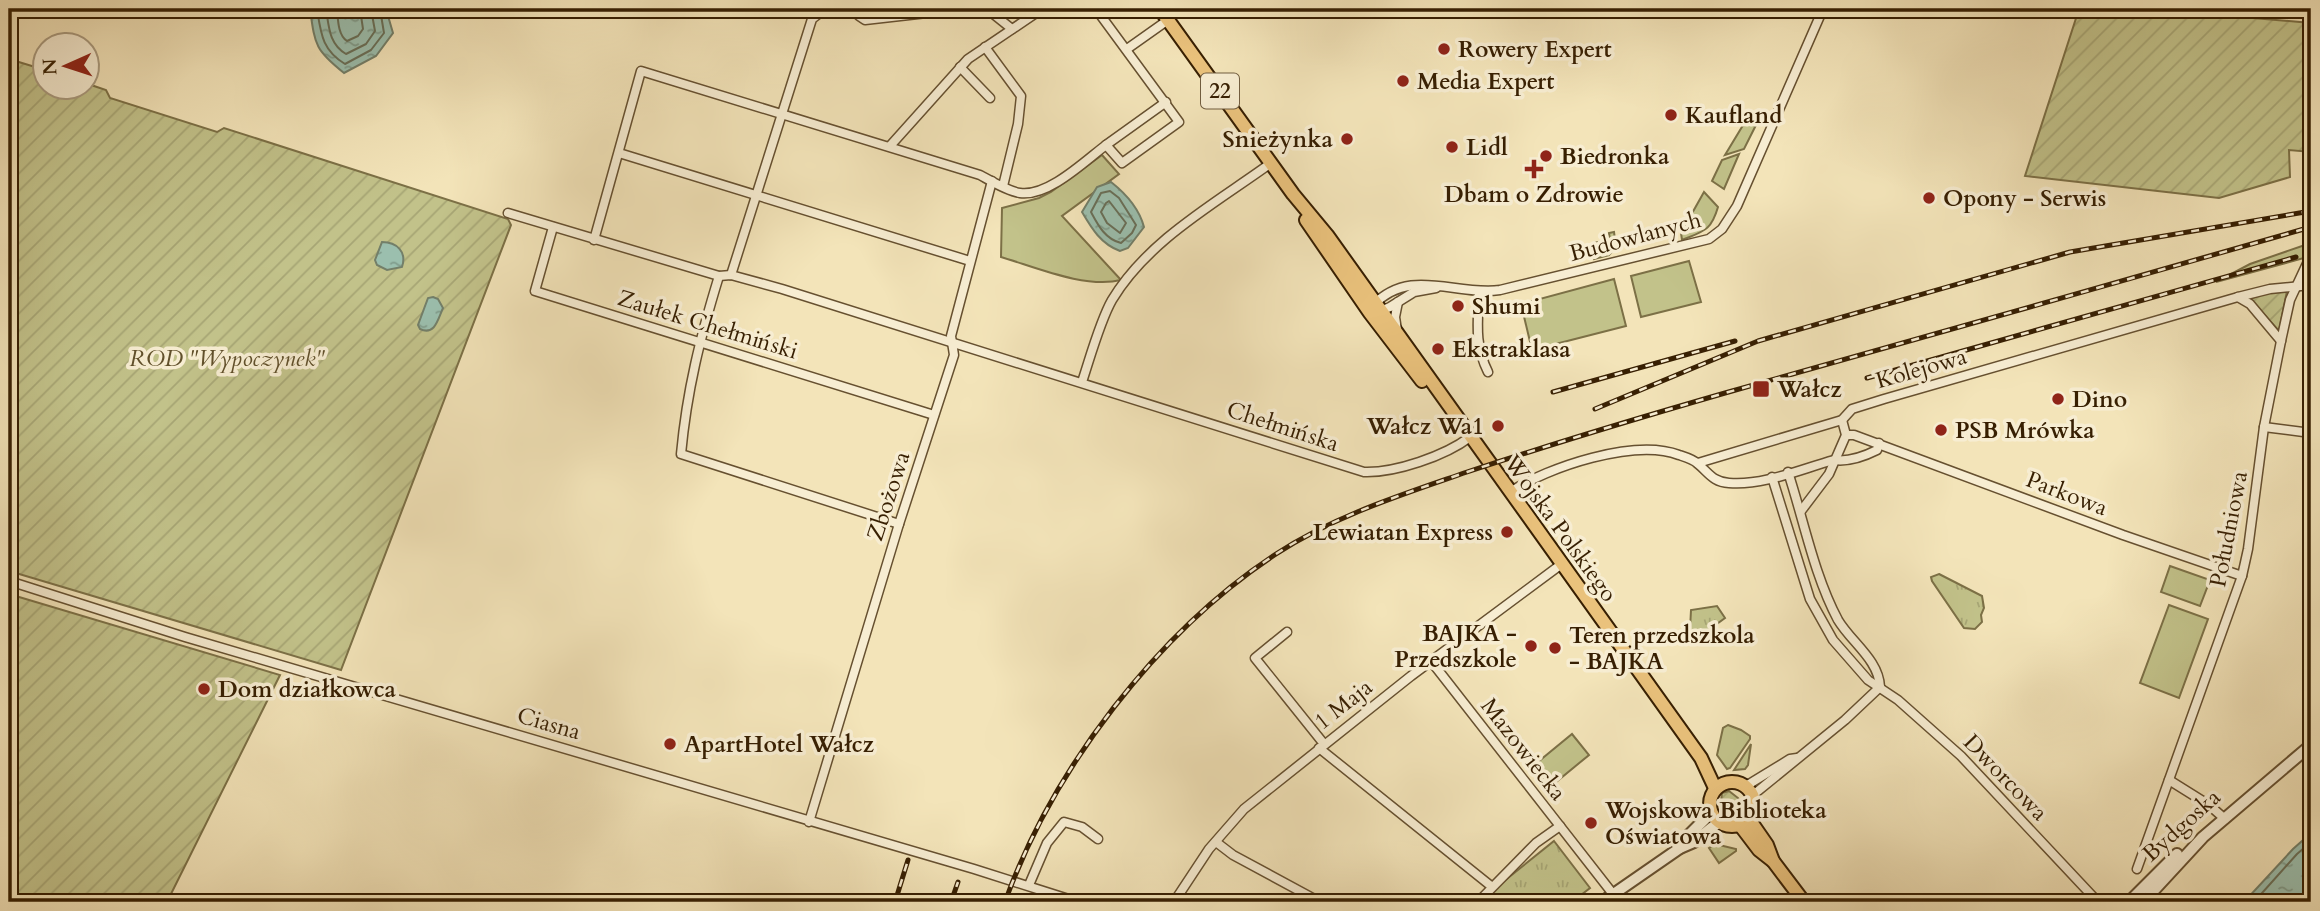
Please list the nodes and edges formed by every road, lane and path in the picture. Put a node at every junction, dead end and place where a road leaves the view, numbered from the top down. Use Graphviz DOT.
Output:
graph roads {
  1 [pos="825,9"];
  2 [pos="858,9"];
  3 [pos="1042,9"];
  4 [pos="1096,9"];
  5 [pos="1160,9"];
  6 [pos="1823,9"];
  7 [pos="1168,20"];
  8 [pos="1012,29"];
  9 [pos="985,47"];
  10 [pos="1127,49"];
  11 [pos="960,67"];
  12 [pos="990,98"];
  13 [pos="1166,102"];
  14 [pos="782,113"];
  15 [pos="1106,145"];
  16 [pos="890,146"];
  17 [pos="619,153"];
  18 [pos="1271,163"];
  19 [pos="992,181"];
  20 [pos="1003,186"];
  21 [pos="757,194"];
  22 [pos="508,213"];
  23 [pos="553,227"];
  24 [pos="594,240"];
  25 [pos="2311,255"];
  26 [pos="970,261"];
  27 [pos="731,275"];
  28 [pos="719,276"];
  29 [pos="2311,285"];
  30 [pos="2295,286"];
  31 [pos="1443,287"];
  32 [pos="1479,291"];
  33 [pos="2238,297"];
  34 [pos="1398,302"];
  35 [pos="1375,309"];
  36 [pos="1398,336"];
  37 [pos="699,341"];
  38 [pos="2281,341"];
  39 [pos="953,343"];
  40 [pos="1488,372"];
  41 [pos="1082,382"];
  42 [pos="934,415"];
  43 [pos="1842,420"];
  44 [pos="1460,425"];
  45 [pos="2264,427"];
  46 [pos="2311,433"];
  47 [pos="1846,435"];
  48 [pos="1470,437"];
  49 [pos="1879,443"];
  50 [pos="1833,460"];
  51 [pos="1698,463"];
  52 [pos="1788,472"];
  53 [pos="1772,477"];
  54 [pos="1510,492"];
  55 [pos="1801,511"];
  56 [pos="899,523"];
  57 [pos="1563,563"];
  58 [pos="2242,576"];
  59 [pos="9,581"];
  60 [pos="1826,593"];
  61 [pos="1810,599"];
  62 [pos="1287,632"];
  63 [pos="1431,661"];
  64 [pos="1880,687"];
  65 [pos="2311,745"];
  66 [pos="1321,746"];
  67 [pos="2169,780"];
  68 [pos="1720,785"];
  69 [pos="1750,791"];
  70 [pos="2222,816"];
  71 [pos="1715,818"];
  72 [pos="809,822"];
  73 [pos="1744,822"];
  74 [pos="1560,826"];
  75 [pos="1098,839"];
  76 [pos="1216,842"];
  77 [pos="2137,869"];
  78 [pos="1029,886"];
  79 [pos="1491,886"];
  80 [pos="1613,894"];
  81 [pos="1078,902"];
  82 [pos="1174,902"];
  83 [pos="1321,902"];
  84 [pos="1478,902"];
  85 [pos="1602,902"];
  86 [pos="1804,902"];
  87 [pos="2098,902"];
  88 [pos="2129,902"];
  89 [pos="2143,902"];
  1 -- 14 [label="street"];
  2 -- 8 [label="street"];
  3 -- 8 [label="street"];
  4 -- 10 [label="street"];
  5 -- 7 [label="main road, Wojska Polskiego / 22"];
  6 -- 32 [label="street, Budowlanych"];
  7 -- 10 [label="street"];
  7 -- 18 [label="main road, Wojska Polskiego / 22"];
  8 -- 9 [label="street"];
  9 -- 11 [label="street"];
  9 -- 20 [label="street"];
  10 -- 13 [label="street"];
  11 -- 12 [label="street"];
  11 -- 16 [label="street"];
  13 -- 15 [label="street"];
  13 -- 15 [label="street"];
  14 -- 16 [label="street"];
  14 -- 17 [label="street"];
  14 -- 21 [label="street"];
  15 -- 20 [label="street"];
  16 -- 19 [label="street"];
  17 -- 21 [label="street"];
  17 -- 24 [label="street"];
  18 -- 35 [label="main road, Wojska Polskiego / 22"];
  18 -- 41 [label="street"];
  19 -- 20 [label="street"];
  19 -- 26 [label="street, Zbożowa"];
  21 -- 26 [label="street"];
  21 -- 27 [label="street"];
  22 -- 23 [label="street, Zaułek Chełmiński"];
  23 -- 24 [label="street, Zaułek Chełmiński"];
  23 -- 37 [label="street, Zaułek Chełmiński"];
  24 -- 28 [label="street, Zaułek Chełmiński"];
  25 -- 30 [label="street, Południowa"];
  26 -- 39 [label="street, Zbożowa"];
  27 -- 28 [label="street, Zaułek Chełmiński"];
  27 -- 39 [label="street, Zaułek Chełmiński"];
  28 -- 37 [label="street"];
  29 -- 30 [label="street, Kolejowa"];
  30 -- 33 [label="street, Kolejowa"];
  30 -- 38 [label="street, Południowa"];
  31 -- 32 [label="street, Budowlanych"];
  31 -- 34 [label="street, Budowlanych"];
  31 -- 35 [label="street, Budowlanych"];
  32 -- 40 [label="street"];
  33 -- 38 [label="street"];
  33 -- 43 [label="street, Kolejowa"];
  34 -- 35 [label="street, Budowlanych"];
  34 -- 36 [label="street"];
  35 -- 36 [label="main road, Wojska Polskiego / 22"];
  35 -- 44 [label="main road, Wojska Polskiego / 22"];
  36 -- 44 [label="main road, Wojska Polskiego / 22"];
  37 -- 42 [label="street, Zaułek Chełmiński"];
  37 -- 56 [label="street"];
  38 -- 45 [label="street, Południowa"];
  39 -- 41 [label="street, Chełmińska"];
  39 -- 42 [label="street, Zbożowa"];
  41 -- 48 [label="street, Chełmińska"];
  42 -- 56 [label="street, Zbożowa"];
  43 -- 47 [label="street"];
  43 -- 51 [label="street, Kolejowa"];
  44 -- 48 [label="main road, Wojska Polskiego / 22"];
  45 -- 46 [label="street"];
  45 -- 58 [label="street, Południowa"];
  47 -- 49 [label="street, Parkowa"];
  47 -- 50 [label="street"];
  48 -- 54 [label="main road, Wojska Polskiego / 22"];
  49 -- 50 [label="street"];
  49 -- 58 [label="street, Parkowa"];
  50 -- 52 [label="street"];
  50 -- 55 [label="street"];
  51 -- 53 [label="street"];
  51 -- 54 [label="street"];
  52 -- 53 [label="street"];
  52 -- 55 [label="street, Dworcowa"];
  53 -- 61 [label="street, Dworcowa"];
  54 -- 57 [label="main road, Wojska Polskiego / 22"];
  55 -- 60 [label="street, Dworcowa"];
  56 -- 72 [label="street, Zbożowa"];
  57 -- 63 [label="street, 1 Maja"];
  57 -- 68 [label="main road, Wojska Polskiego / 22"];
  58 -- 67 [label="street, Południowa"];
  59 -- 72 [label="street, Ciasna"];
  60 -- 61 [label="street"];
  60 -- 64 [label="street, Dworcowa"];
  61 -- 64 [label="street, Dworcowa"];
  62 -- 66 [label="street"];
  63 -- 66 [label="street, 1 Maja"];
  63 -- 74 [label="street, Mazowiecka"];
  64 -- 69 [label="street"];
  64 -- 87 [label="street, Dworcowa"];
  65 -- 70 [label="street, Bydgoska"];
  66 -- 76 [label="street, 1 Maja"];
  66 -- 79 [label="street"];
  67 -- 70 [label="street"];
  67 -- 77 [label="street, Południowa"];
  68 -- 69 [label="main road"];
  68 -- 71 [label="main road"];
  69 -- 73 [label="main road"];
  70 -- 88 [label="street, Bydgoska"];
  70 -- 89 [label="street, Bydgoska"];
  71 -- 73 [label="main road"];
  71 -- 80 [label="street"];
  72 -- 78 [label="street, Ciasna"];
  73 -- 86 [label="main road"];
  74 -- 79 [label="street"];
  74 -- 80 [label="street, Mazowiecka"];
  75 -- 78 [label="street"];
  76 -- 82 [label="street, 1 Maja"];
  76 -- 83 [label="street"];
  78 -- 81 [label="street, Ciasna"];
  79 -- 84 [label="street"];
  80 -- 85 [label="street"];
}
